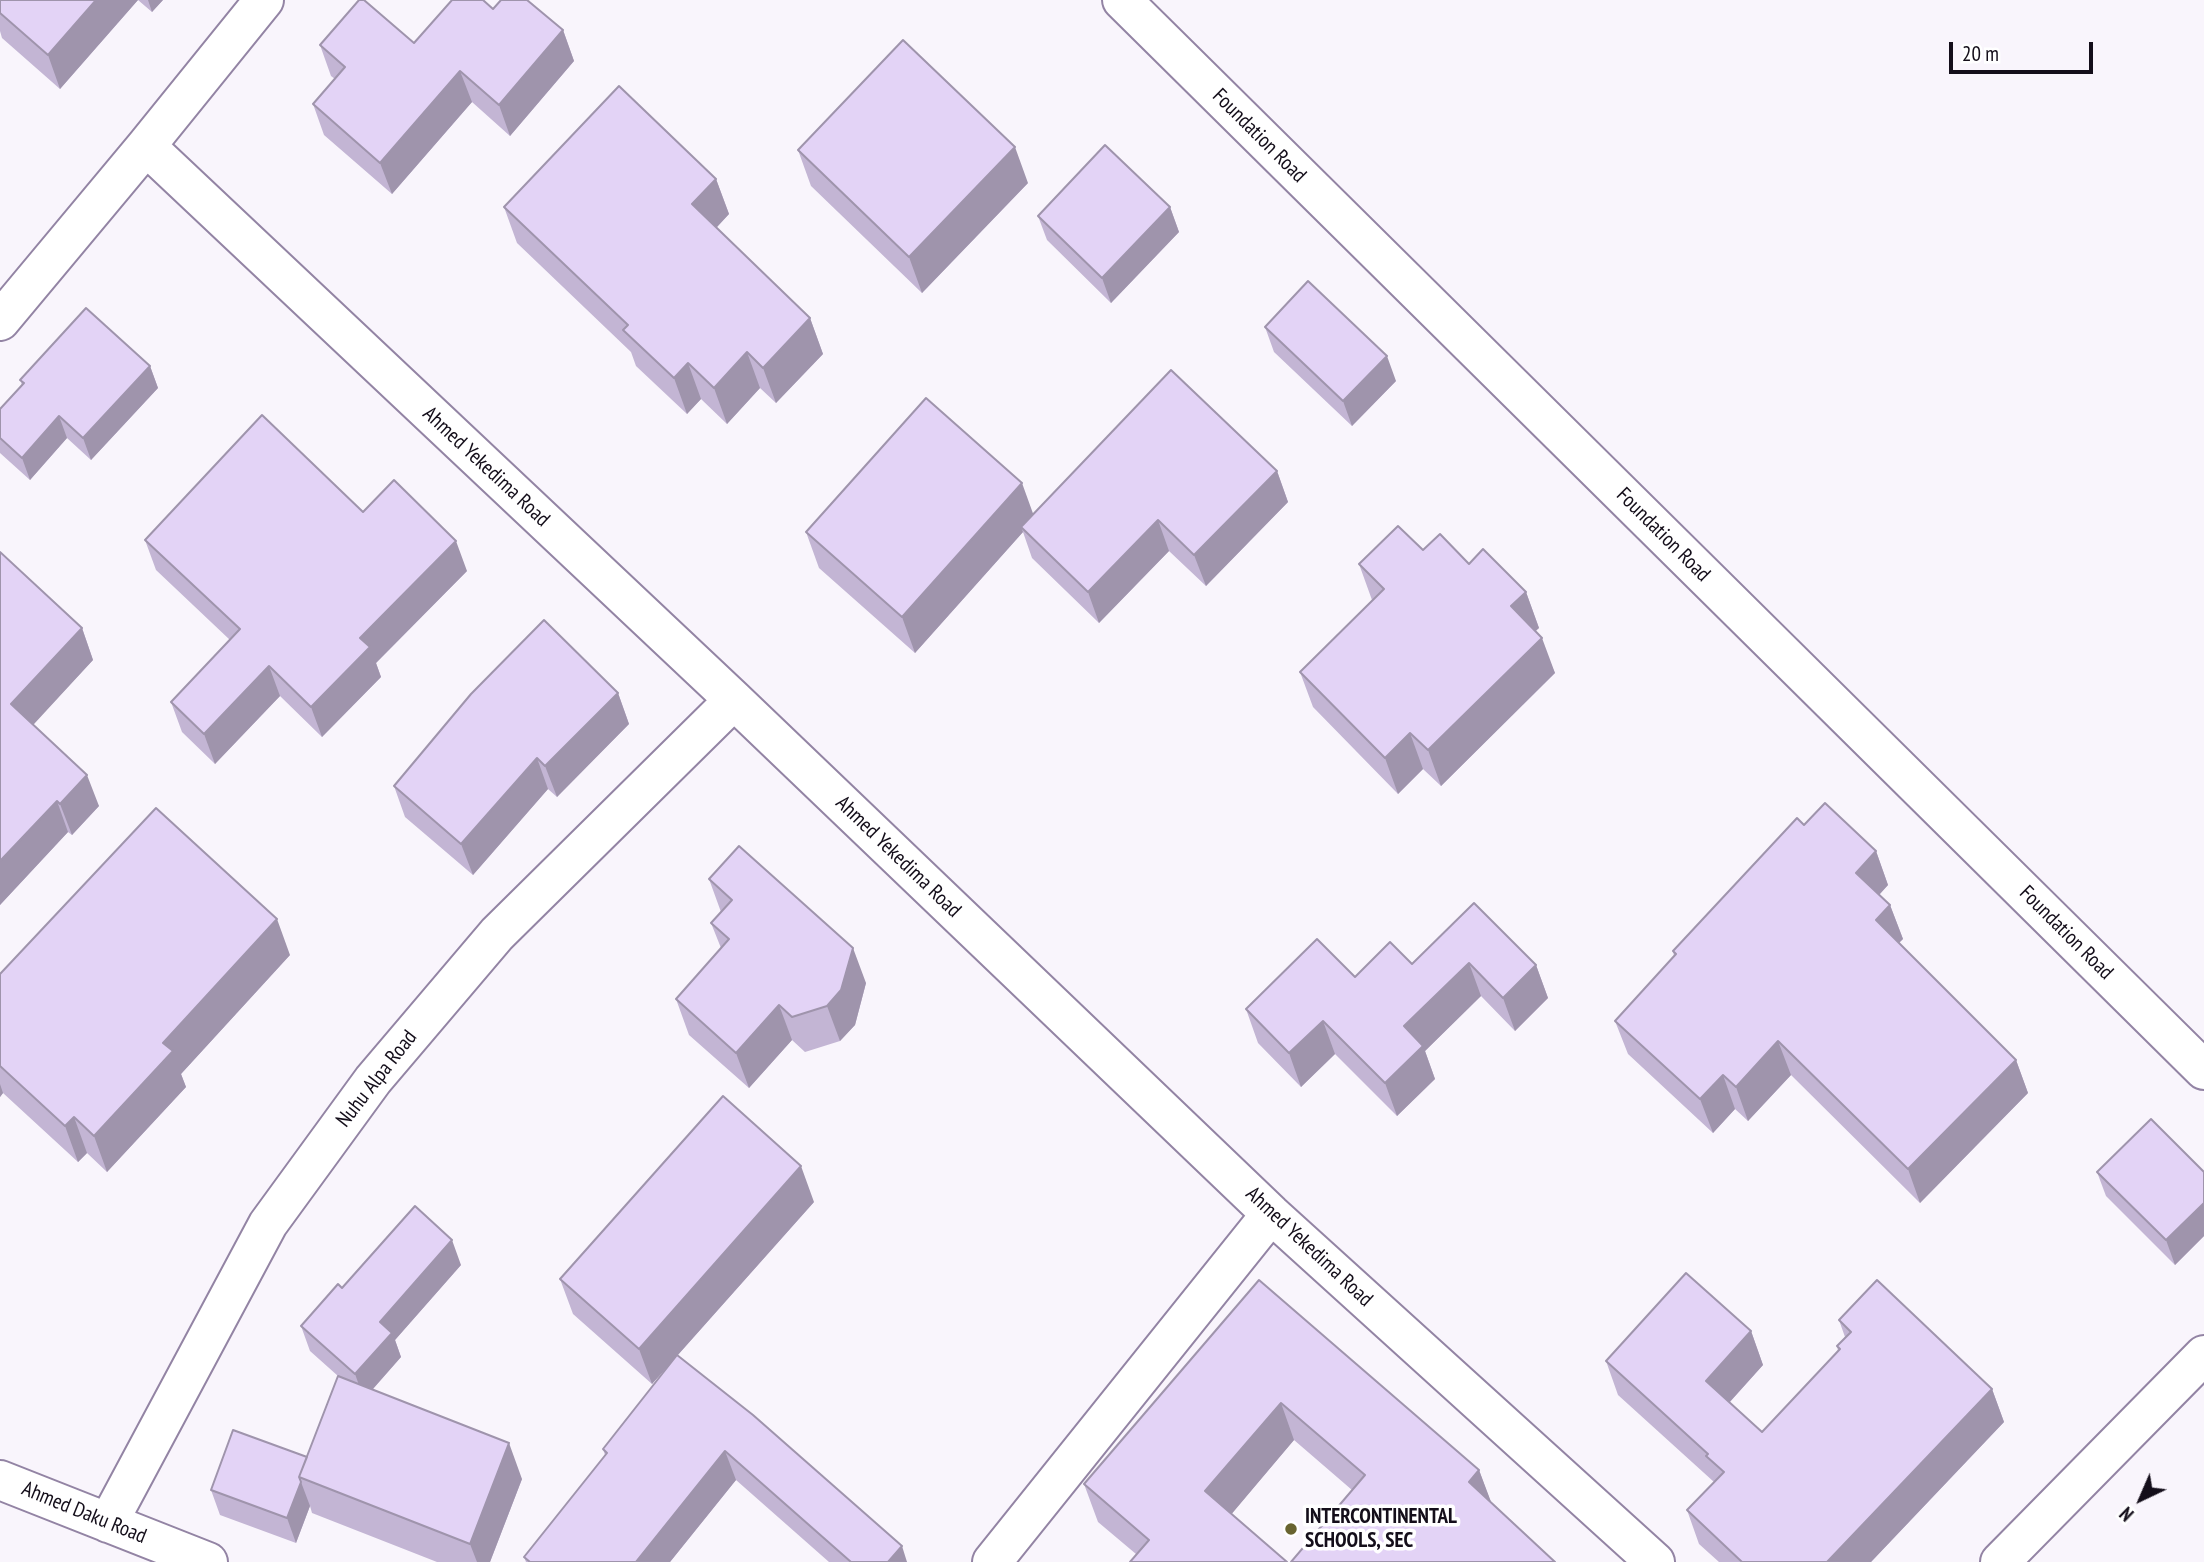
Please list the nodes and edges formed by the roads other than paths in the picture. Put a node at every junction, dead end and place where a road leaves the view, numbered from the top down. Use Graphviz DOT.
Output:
graph roads {
  1 [pos="264,0"];
  2 [pos="1122,0"];
  3 [pos="146,146"];
  4 [pos="0,321"];
  5 [pos="734,700"];
  6 [pos="2204,1070"];
  7 [pos="1271,1214"];
  8 [pos="2204,1355"];
  9 [pos="0,1480"];
  10 [pos="108,1523"];
  11 [pos="208,1562"];
  12 [pos="992,1562"];
  13 [pos="1655,1562"];
  14 [pos="2000,1562"];
  1 -- 3 [label="street"];
  2 -- 6 [label="street, Foundation Road"];
  3 -- 4 [label="street"];
  3 -- 5 [label="street, Ahmed Yekedima Road"];
  5 -- 7 [label="street, Ahmed Yekedima Road"];
  5 -- 10 [label="street, Nuhu Alpa Road"];
  7 -- 12 [label="street"];
  7 -- 13 [label="street, Ahmed Yekedima Road"];
  8 -- 14 [label="street"];
  9 -- 10 [label="street, Ahmed Daku Road"];
  10 -- 11 [label="street, Ahmed Daku Road"];
}
